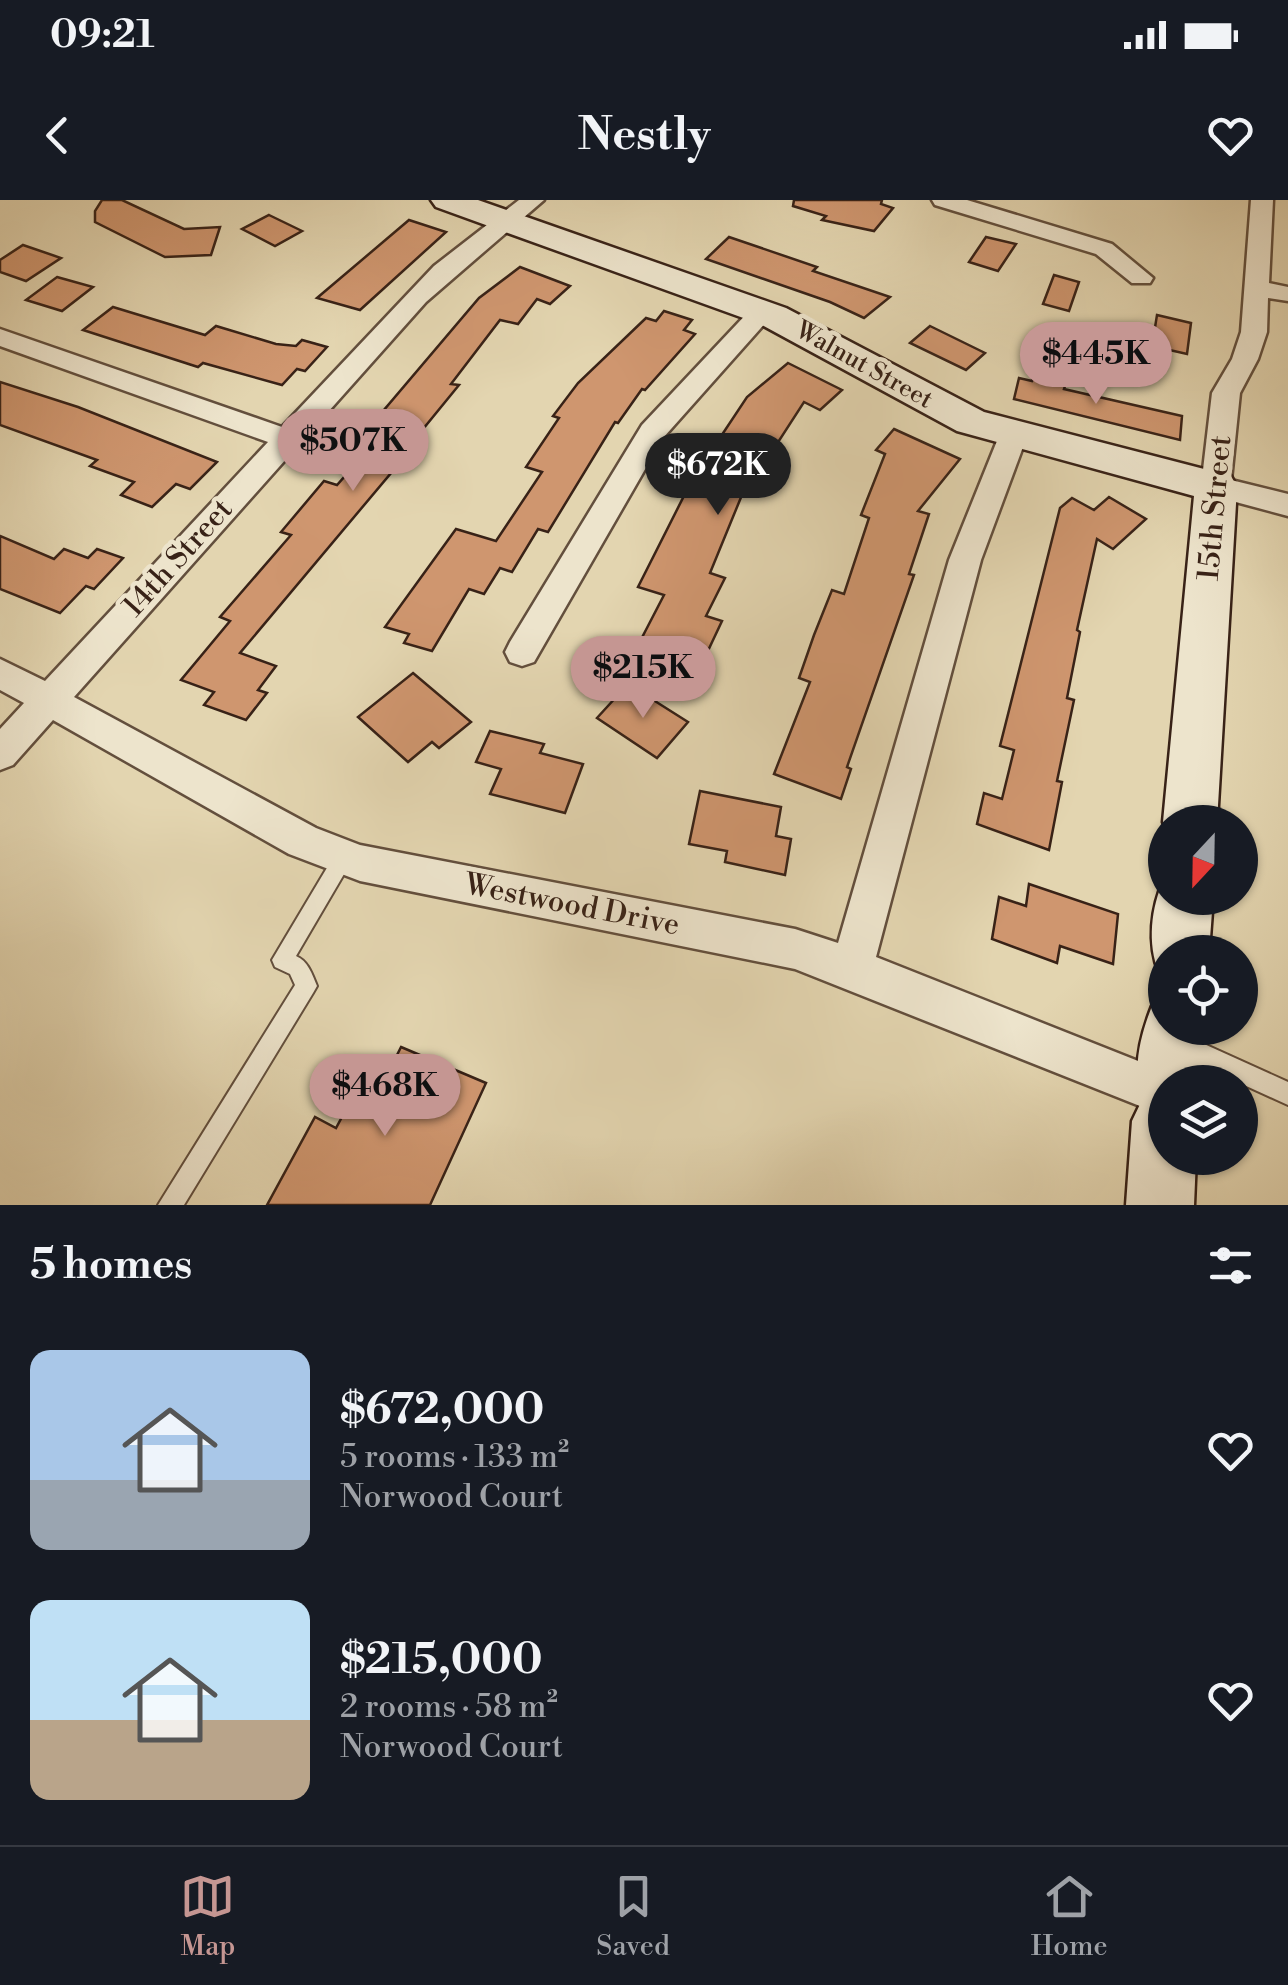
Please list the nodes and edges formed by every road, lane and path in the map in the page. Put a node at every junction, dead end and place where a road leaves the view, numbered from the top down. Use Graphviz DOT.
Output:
graph roads {
  1 [pos="448,200"];
  2 [pos="942,200"];
  3 [pos="1262,200"];
  4 [pos="520,210"];
  5 [pos="1141,278"];
  6 [pos="1257,288"];
  7 [pos="1288,294"];
  8 [pos="762,312"];
  9 [pos="0,337"];
  10 [pos="1013,436"];
  11 [pos="286,439"];
  12 [pos="1216,488"];
  13 [pos="1288,505"];
  14 [pos="522,652"];
  15 [pos="0,673"];
  16 [pos="49,700"];
  17 [pos="0,754"];
  18 [pos="1191,805"];
  19 [pos="344,857"];
  20 [pos="852,968"];
  21 [pos="1170,1061"];
  22 [pos="1288,1094"];
  23 [pos="1162,1175"];
  24 [pos="170,1205"];
  25 [pos="1160,1205"];
  1 -- 4 [label="street, Walnut Street"];
  2 -- 5 [label="street"];
  3 -- 6 [label="street, 15th Street"];
  4 -- 8 [label="street, Walnut Street"];
  4 -- 11 [label="street, 14th Street"];
  6 -- 7 [label="street"];
  6 -- 12 [label="street, 15th Street"];
  8 -- 10 [label="street, Walnut Street"];
  8 -- 14 [label="street"];
  9 -- 11 [label="street"];
  10 -- 12 [label="street, Walnut Street"];
  10 -- 20 [label="street"];
  11 -- 16 [label="street, 14th Street"];
  12 -- 13 [label="street, Walnut Street"];
  12 -- 18 [label="street, 15th Street"];
  15 -- 16 [label="street, Westwood Drive"];
  16 -- 17 [label="street, 14th Street"];
  16 -- 19 [label="street, Westwood Drive"];
  19 -- 20 [label="street, Westwood Drive"];
  19 -- 24 [label="lane"];
  20 -- 21 [label="street, Westwood Drive"];
  21 -- 22 [label="lane, Westwood Drive"];
  23 -- 25 [label="street"];
}
